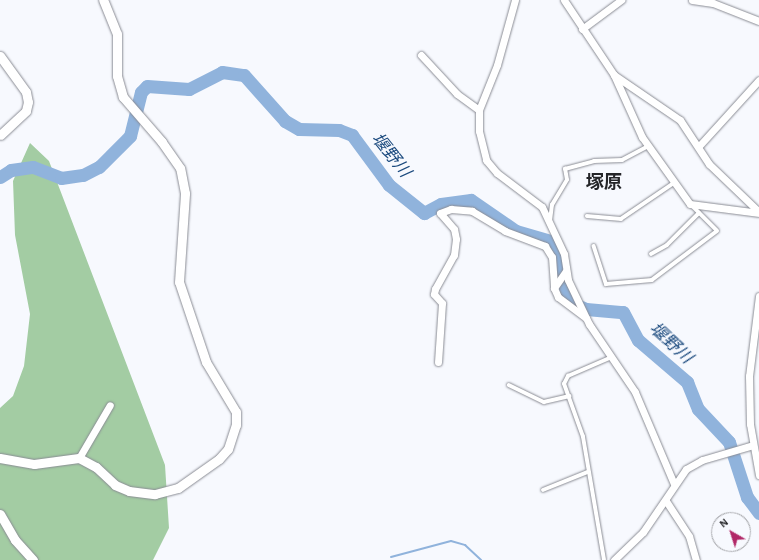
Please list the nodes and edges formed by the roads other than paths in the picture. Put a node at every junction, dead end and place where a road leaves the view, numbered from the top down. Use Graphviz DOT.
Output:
graph roads {
  1 [pos="103,0"];
  2 [pos="515,0"];
  3 [pos="564,0"];
  4 [pos="621,0"];
  5 [pos="692,0"];
  6 [pos="759,21"];
  7 [pos="582,29"];
  8 [pos="421,55"];
  9 [pos="0,56"];
  10 [pos="614,75"];
  11 [pos="759,80"];
  12 [pos="479,110"];
  13 [pos="0,135"];
  14 [pos="648,145"];
  15 [pos="698,146"];
  16 [pos="674,183"];
  17 [pos="690,204"];
  18 [pos="759,212"];
  19 [pos="699,213"];
  20 [pos="587,216"];
  21 [pos="550,222"];
  22 [pos="594,246"];
  23 [pos="651,254"];
  24 [pos="566,272"];
  25 [pos="554,286"];
  26 [pos="759,296"];
  27 [pos="586,317"];
  28 [pos="612,357"];
  29 [pos="438,362"];
  30 [pos="509,385"];
  31 [pos="569,396"];
  32 [pos="110,405"];
  33 [pos="753,445"];
  34 [pos="0,458"];
  35 [pos="79,458"];
  36 [pos="588,472"];
  37 [pos="759,475"];
  38 [pos="674,484"];
  39 [pos="543,490"];
  40 [pos="666,501"];
  41 [pos="0,514"];
  42 [pos="33,560"];
  43 [pos="604,560"];
  44 [pos="614,560"];
  45 [pos="696,560"];
  1 -- 35 [label="street"];
  2 -- 12 [label="street"];
  3 -- 7 [label="street"];
  4 -- 7 [label="street"];
  5 -- 6 [label="street"];
  7 -- 10 [label="street"];
  8 -- 12 [label="street"];
  9 -- 13 [label="street"];
  10 -- 14 [label="street"];
  10 -- 15 [label="street"];
  11 -- 15 [label="street"];
  12 -- 21 [label="street"];
  14 -- 16 [label="street"];
  14 -- 21 [label="lane"];
  15 -- 18 [label="street"];
  16 -- 17 [label="street"];
  16 -- 20 [label="lane"];
  17 -- 18 [label="street"];
  17 -- 19 [label="lane"];
  19 -- 22 [label="lane"];
  19 -- 23 [label="lane"];
  21 -- 24 [label="street"];
  24 -- 25 [label="street"];
  24 -- 27 [label="street"];
  25 -- 27 [label="street"];
  25 -- 29 [label="street"];
  26 -- 33 [label="street"];
  27 -- 28 [label="street"];
  28 -- 31 [label="lane"];
  28 -- 38 [label="street"];
  30 -- 31 [label="lane"];
  31 -- 36 [label="lane"];
  32 -- 35 [label="street"];
  33 -- 37 [label="street"];
  33 -- 38 [label="street"];
  34 -- 35 [label="street"];
  36 -- 39 [label="lane"];
  36 -- 43 [label="lane"];
  38 -- 40 [label="street"];
  40 -- 44 [label="street"];
  40 -- 45 [label="street"];
  41 -- 42 [label="street"];
}
